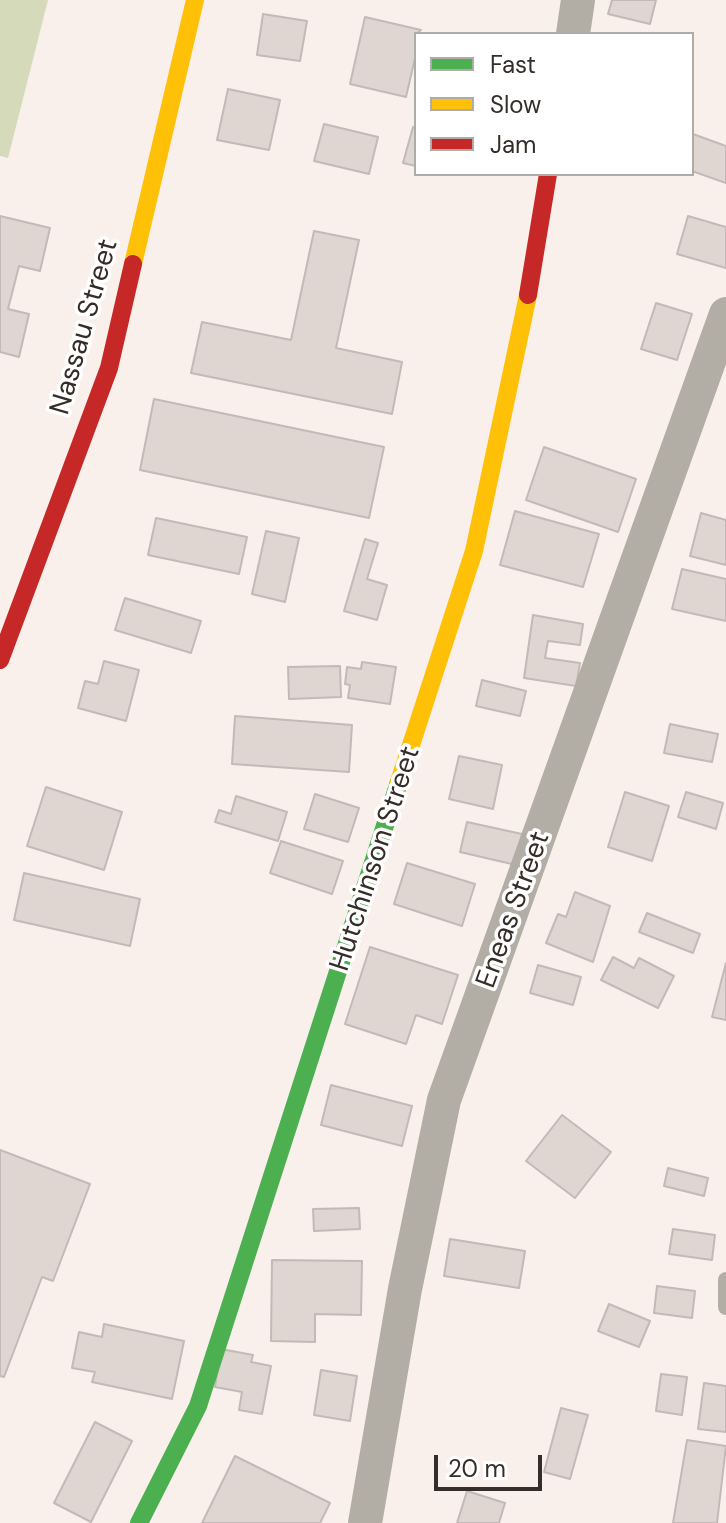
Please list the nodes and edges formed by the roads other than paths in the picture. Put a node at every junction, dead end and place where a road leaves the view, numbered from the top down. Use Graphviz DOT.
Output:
graph roads {
  1 [pos="195,0"];
  2 [pos="578,0"];
  3 [pos="573,32"];
  4 [pos="548,176"];
  5 [pos="726,314"];
  6 [pos="716,368"];
  7 [pos="0,660"];
  8 [pos="726,1280"];
  9 [pos="726,1307"];
  10 [pos="139,1523"];
  11 [pos="365,1523"];
  1 -- 7 [label="street, Nassau Street"];
  2 -- 3 [label="street"];
  4 -- 10 [label="street, Hutchinson Street"];
  5 -- 6 [label="street, Eneas Street"];
  6 -- 11 [label="street, Eneas Street"];
  8 -- 9 [label="lane"];
}
